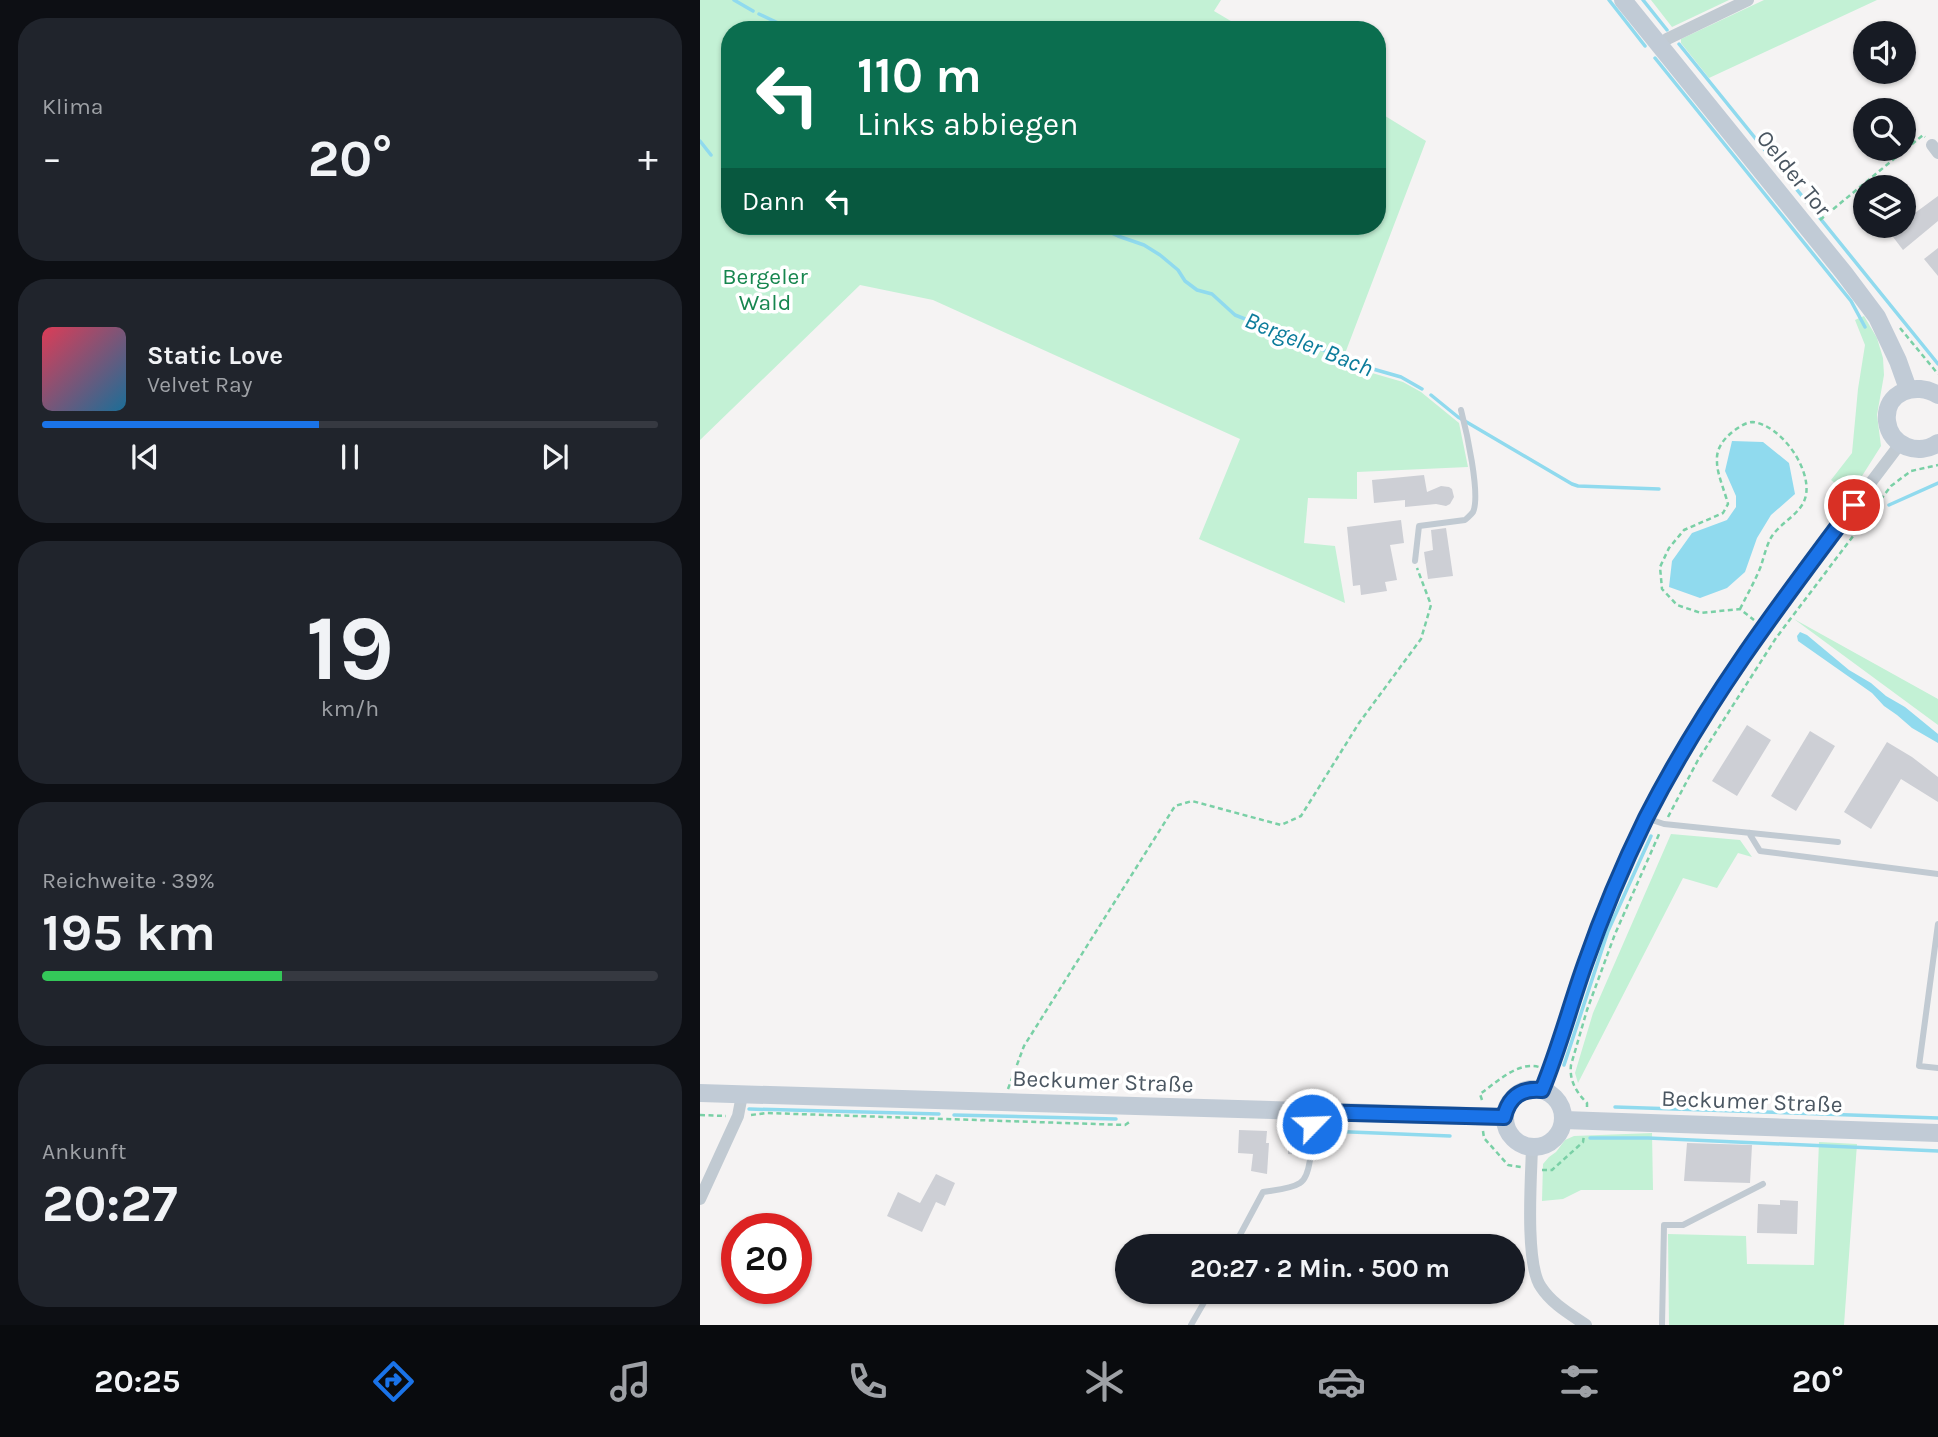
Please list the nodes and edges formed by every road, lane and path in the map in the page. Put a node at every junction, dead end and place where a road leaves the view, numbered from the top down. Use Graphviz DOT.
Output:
graph roads {
  1 [pos="1623,0"];
  2 [pos="1748,0"];
  3 [pos="1659,45"];
  4 [pos="1935,149"];
  5 [pos="1808,229"];
  6 [pos="1908,389"];
  7 [pos="1938,395"];
  8 [pos="1461,411"];
  9 [pos="1938,443"];
  10 [pos="1900,444"];
  11 [pos="1938,465"];
  12 [pos="1415,561"];
  13 [pos="1740,609"];
  14 [pos="1762,626"];
  15 [pos="1646,818"];
  16 [pos="1664,824"];
  17 [pos="1749,833"];
  18 [pos="1838,842"];
  19 [pos="1938,874"];
  20 [pos="1938,924"];
  21 [pos="1938,1068"];
  22 [pos="1550,1070"];
  23 [pos="1542,1090"];
  24 [pos="700,1093"];
  25 [pos="742,1094"];
  26 [pos="1003,1102"];
  27 [pos="1313,1112"];
  28 [pos="1586,1112"];
  29 [pos="700,1115"];
  30 [pos="738,1116"];
  31 [pos="1484,1116"];
  32 [pos="1504,1117"];
  33 [pos="1134,1119"];
  34 [pos="1564,1120"];
  35 [pos="1938,1133"];
  36 [pos="1532,1148"];
  37 [pos="1531,1169"];
  38 [pos="1763,1184"];
  39 [pos="700,1199"];
  40 [pos="1240,1234"];
  41 [pos="1203,1304"];
  42 [pos="1191,1325"];
  43 [pos="1586,1325"];
  44 [pos="1662,1325"];
  1 -- 3 [label="main road, Oelder Tor"];
  2 -- 3 [label="street"];
  3 -- 5 [label="main road, Oelder Tor"];
  4 -- 5 [label="path"];
  5 -- 6 [label="main road, Oelder Tor"];
  6 -- 7 [label="main road"];
  6 -- 10 [label="main road"];
  8 -- 12 [label="lane"];
  9 -- 10 [label="main road"];
  10 -- 14 [label="street"];
  11 -- 16 [label="path"];
  12 -- 26 [label="path"];
  13 -- 13 [label="path"];
  13 -- 14 [label="path"];
  14 -- 15 [label="street"];
  15 -- 16 [label="lane"];
  15 -- 22 [label="street"];
  16 -- 17 [label="lane"];
  16 -- 28 [label="path"];
  17 -- 18 [label="lane"];
  17 -- 19 [label="lane"];
  20 -- 21 [label="lane"];
  22 -- 23 [label="street"];
  22 -- 31 [label="path"];
  23 -- 32 [label="main road"];
  23 -- 34 [label="main road"];
  24 -- 25 [label="main road, Beckumer Straße"];
  25 -- 26 [label="main road, Beckumer Straße"];
  25 -- 30 [label="street"];
  26 -- 27 [label="main road, Beckumer Straße"];
  27 -- 31 [label="main road, Beckumer Straße"];
  27 -- 40 [label="lane"];
  28 -- 34 [label="main road, Beckumer Straße"];
  28 -- 35 [label="main road, Beckumer Straße"];
  28 -- 37 [label="path"];
  29 -- 30 [label="path"];
  30 -- 33 [label="path"];
  30 -- 39 [label="street"];
  31 -- 32 [label="main road, Beckumer Straße"];
  31 -- 37 [label="path"];
  32 -- 36 [label="main road"];
  34 -- 36 [label="main road"];
  36 -- 37 [label="street"];
  37 -- 43 [label="street"];
  38 -- 44 [label="lane"];
  41 -- 42 [label="lane"];
}
